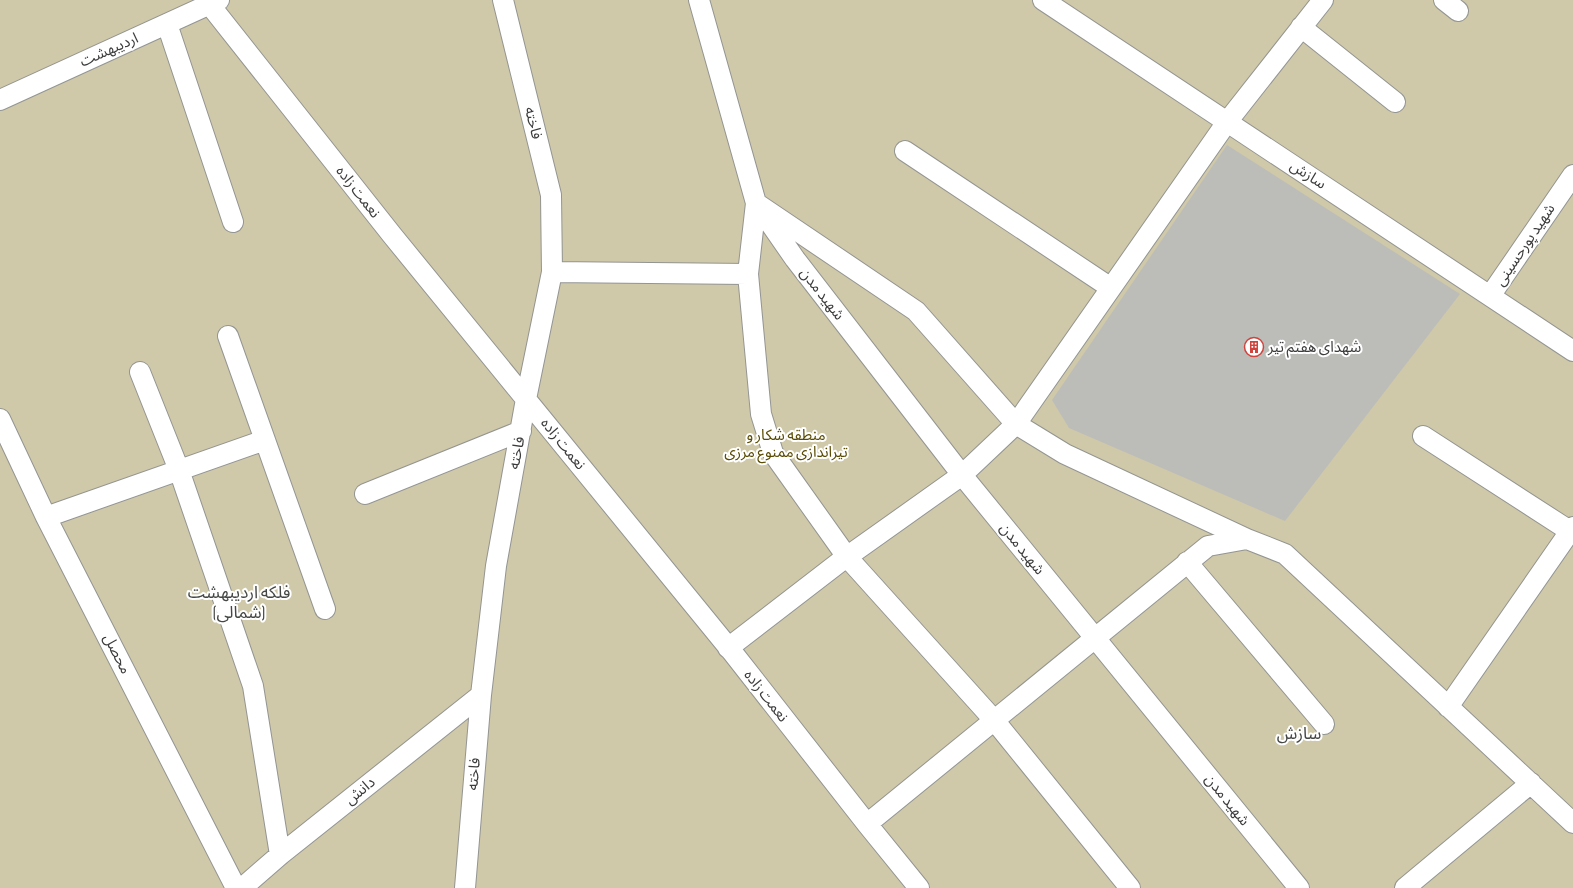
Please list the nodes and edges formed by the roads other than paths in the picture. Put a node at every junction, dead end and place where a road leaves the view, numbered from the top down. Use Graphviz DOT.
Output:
graph roads {
  1 [pos="503,0"];
  2 [pos="699,0"];
  3 [pos="1043,0"];
  4 [pos="211,1"];
  5 [pos="1317,2"];
  6 [pos="167,24"];
  7 [pos="1301,27"];
  8 [pos="0,100"];
  9 [pos="1395,102"];
  10 [pos="1227,122"];
  11 [pos="905,151"];
  12 [pos="1573,175"];
  13 [pos="756,202"];
  14 [pos="233,222"];
  15 [pos="552,272"];
  16 [pos="748,274"];
  17 [pos="1111,288"];
  18 [pos="1490,296"];
  19 [pos="228,336"];
  20 [pos="1573,351"];
  21 [pos="140,372"];
  22 [pos="526,399"];
  23 [pos="0,420"];
  24 [pos="1016,424"];
  25 [pos="521,431"];
  26 [pos="1422,436"];
  27 [pos="265,440"];
  28 [pos="179,470"];
  29 [pos="962,475"];
  30 [pos="365,494"];
  31 [pos="46,517"];
  32 [pos="1572,530"];
  33 [pos="1247,539"];
  34 [pos="847,557"];
  35 [pos="1187,562"];
  36 [pos="325,610"];
  37 [pos="1094,638"];
  38 [pos="728,648"];
  39 [pos="481,695"];
  40 [pos="1448,707"];
  41 [pos="994,720"];
  42 [pos="1324,724"];
  43 [pos="1531,783"];
  44 [pos="1573,823"];
  45 [pos="867,824"];
  46 [pos="280,855"];
  47 [pos="236,888"];
  48 [pos="242,888"];
  49 [pos="465,888"];
  50 [pos="919,888"];
  51 [pos="1130,888"];
  52 [pos="1299,888"];
  53 [pos="1405,888"];
  1 -- 15 [label="street, فاخته"];
  2 -- 13 [label="street, شهید مدن"];
  3 -- 10 [label="street, سازش"];
  4 -- 6 [label="street, اردیبهشت"];
  4 -- 22 [label="street, نعمت زاده"];
  5 -- 7 [label="street"];
  6 -- 8 [label="street, اردیبهشت"];
  6 -- 14 [label="street"];
  7 -- 9 [label="street"];
  7 -- 10 [label="street"];
  10 -- 17 [label="street"];
  10 -- 18 [label="street, سازش"];
  11 -- 17 [label="street"];
  12 -- 18 [label="street, شهید پورحسینی"];
  13 -- 16 [label="street, شهید مدن"];
  13 -- 24 [label="street"];
  13 -- 29 [label="street, شهید مدن"];
  15 -- 16 [label="street"];
  15 -- 22 [label="street, فاخته"];
  16 -- 34 [label="street, شهید مدن"];
  17 -- 24 [label="street"];
  18 -- 20 [label="street, سازش"];
  19 -- 27 [label="street"];
  21 -- 28 [label="street"];
  22 -- 25 [label="street, فاخته"];
  22 -- 38 [label="street, نعمت زاده"];
  23 -- 31 [label="street, محصل"];
  24 -- 29 [label="street"];
  24 -- 33 [label="street"];
  25 -- 30 [label="street"];
  25 -- 39 [label="street, فاخته"];
  26 -- 32 [label="street"];
  27 -- 28 [label="street"];
  27 -- 36 [label="street"];
  28 -- 31 [label="street"];
  28 -- 46 [label="street"];
  29 -- 34 [label="street"];
  29 -- 37 [label="street, شهید مدن"];
  31 -- 47 [label="street, محصل"];
  32 -- 40 [label="street"];
  33 -- 35 [label="street"];
  33 -- 40 [label="street"];
  34 -- 38 [label="street"];
  34 -- 41 [label="street, شهید مدن"];
  35 -- 37 [label="street"];
  35 -- 42 [label="street"];
  37 -- 41 [label="street"];
  37 -- 52 [label="street, شهید مدن"];
  38 -- 45 [label="street, نعمت زاده"];
  39 -- 46 [label="street, دانش"];
  39 -- 49 [label="street, فاخته"];
  40 -- 43 [label="street"];
  41 -- 45 [label="street"];
  41 -- 51 [label="street, شهید مدن"];
  43 -- 44 [label="street"];
  43 -- 53 [label="street"];
  45 -- 50 [label="street, نعمت زاده"];
  46 -- 48 [label="street, دانش"];
}
